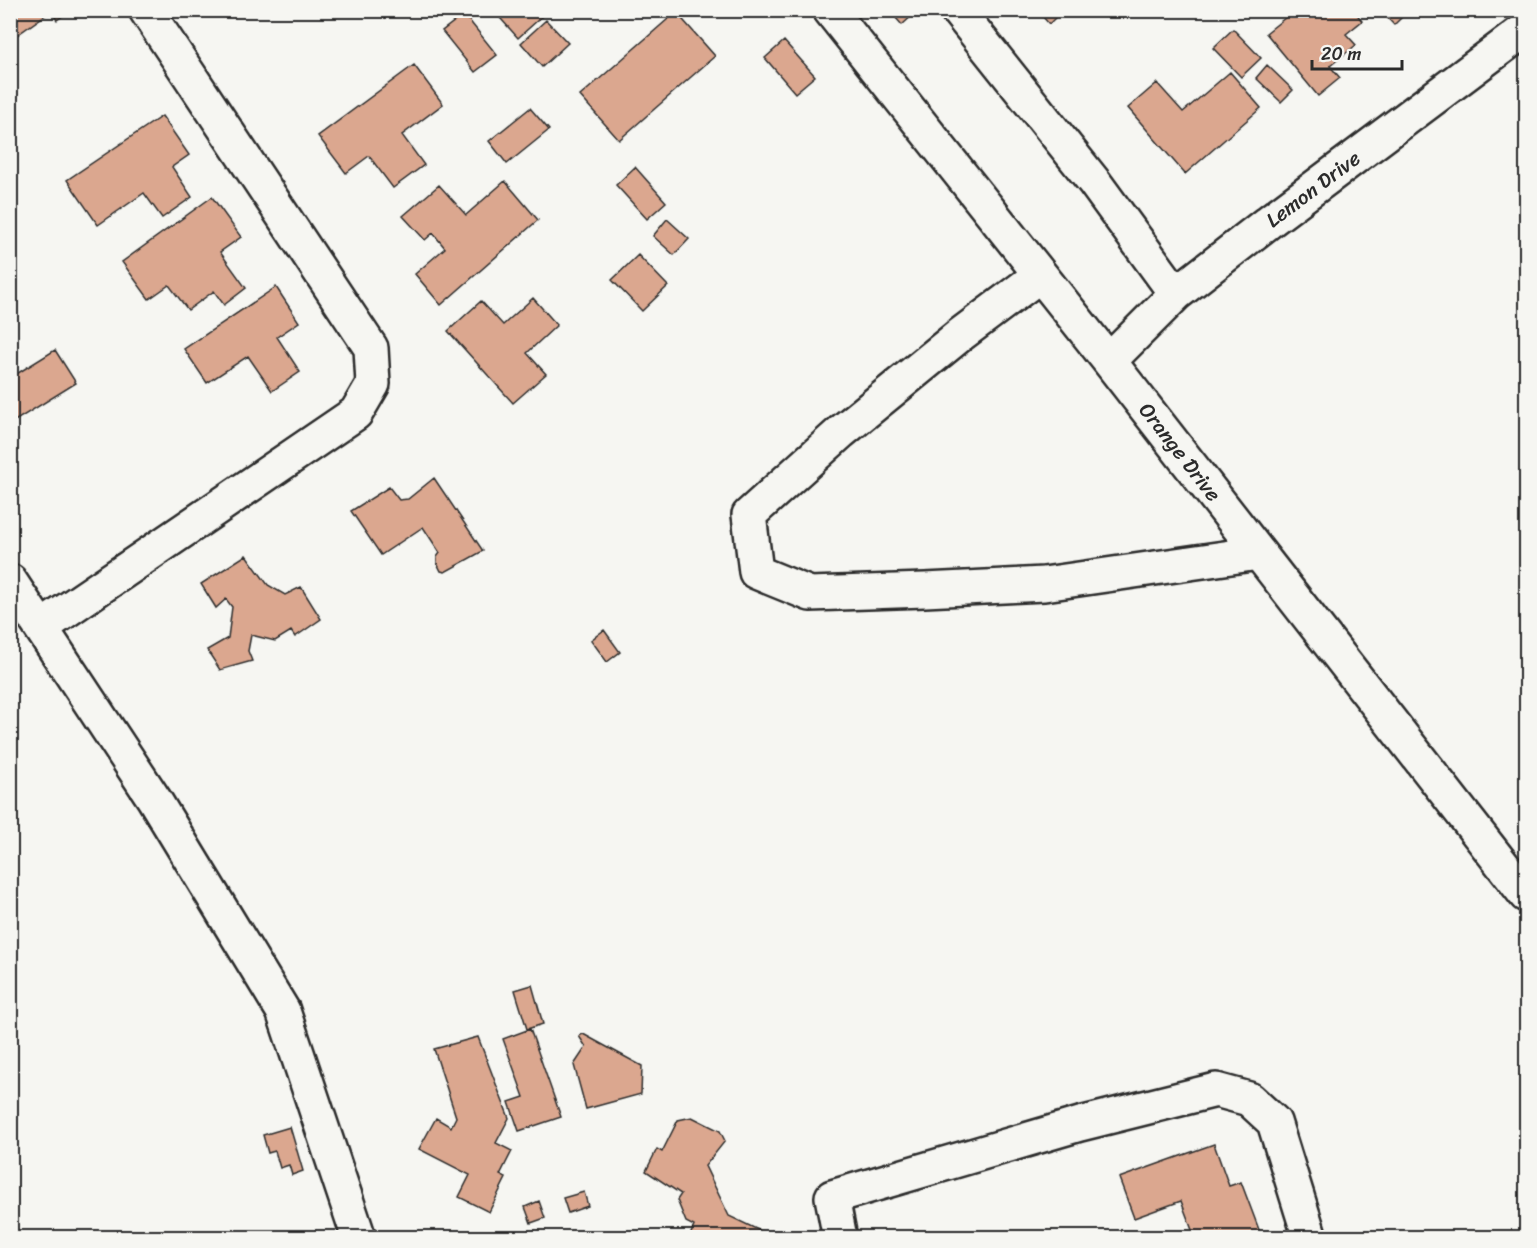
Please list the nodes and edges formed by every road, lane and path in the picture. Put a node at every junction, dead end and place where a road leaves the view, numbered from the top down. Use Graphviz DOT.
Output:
graph roads {
  1 [pos="146,10"];
  2 [pos="830,10"];
  3 [pos="957,10"];
  4 [pos="1527,29"];
  5 [pos="1040,275"];
  6 [pos="1176,294"];
  7 [pos="1109,361"];
  8 [pos="1259,553"];
  9 [pos="10,581"];
  10 [pos="42,627"];
  11 [pos="1527,895"];
  12 [pos="359,1238"];
  13 [pos="840,1238"];
  14 [pos="1310,1238"];
  1 -- 10 [label="street"];
  2 -- 5 [label="street, Orange Drive"];
  3 -- 6 [label="street"];
  4 -- 6 [label="street, Lemon Drive"];
  5 -- 7 [label="street, Orange Drive"];
  5 -- 8 [label="street"];
  6 -- 7 [label="street, Lemon Drive"];
  7 -- 8 [label="street, Orange Drive"];
  8 -- 11 [label="street, Orange Drive"];
  9 -- 10 [label="street"];
  10 -- 12 [label="street"];
  13 -- 14 [label="street"];
}
